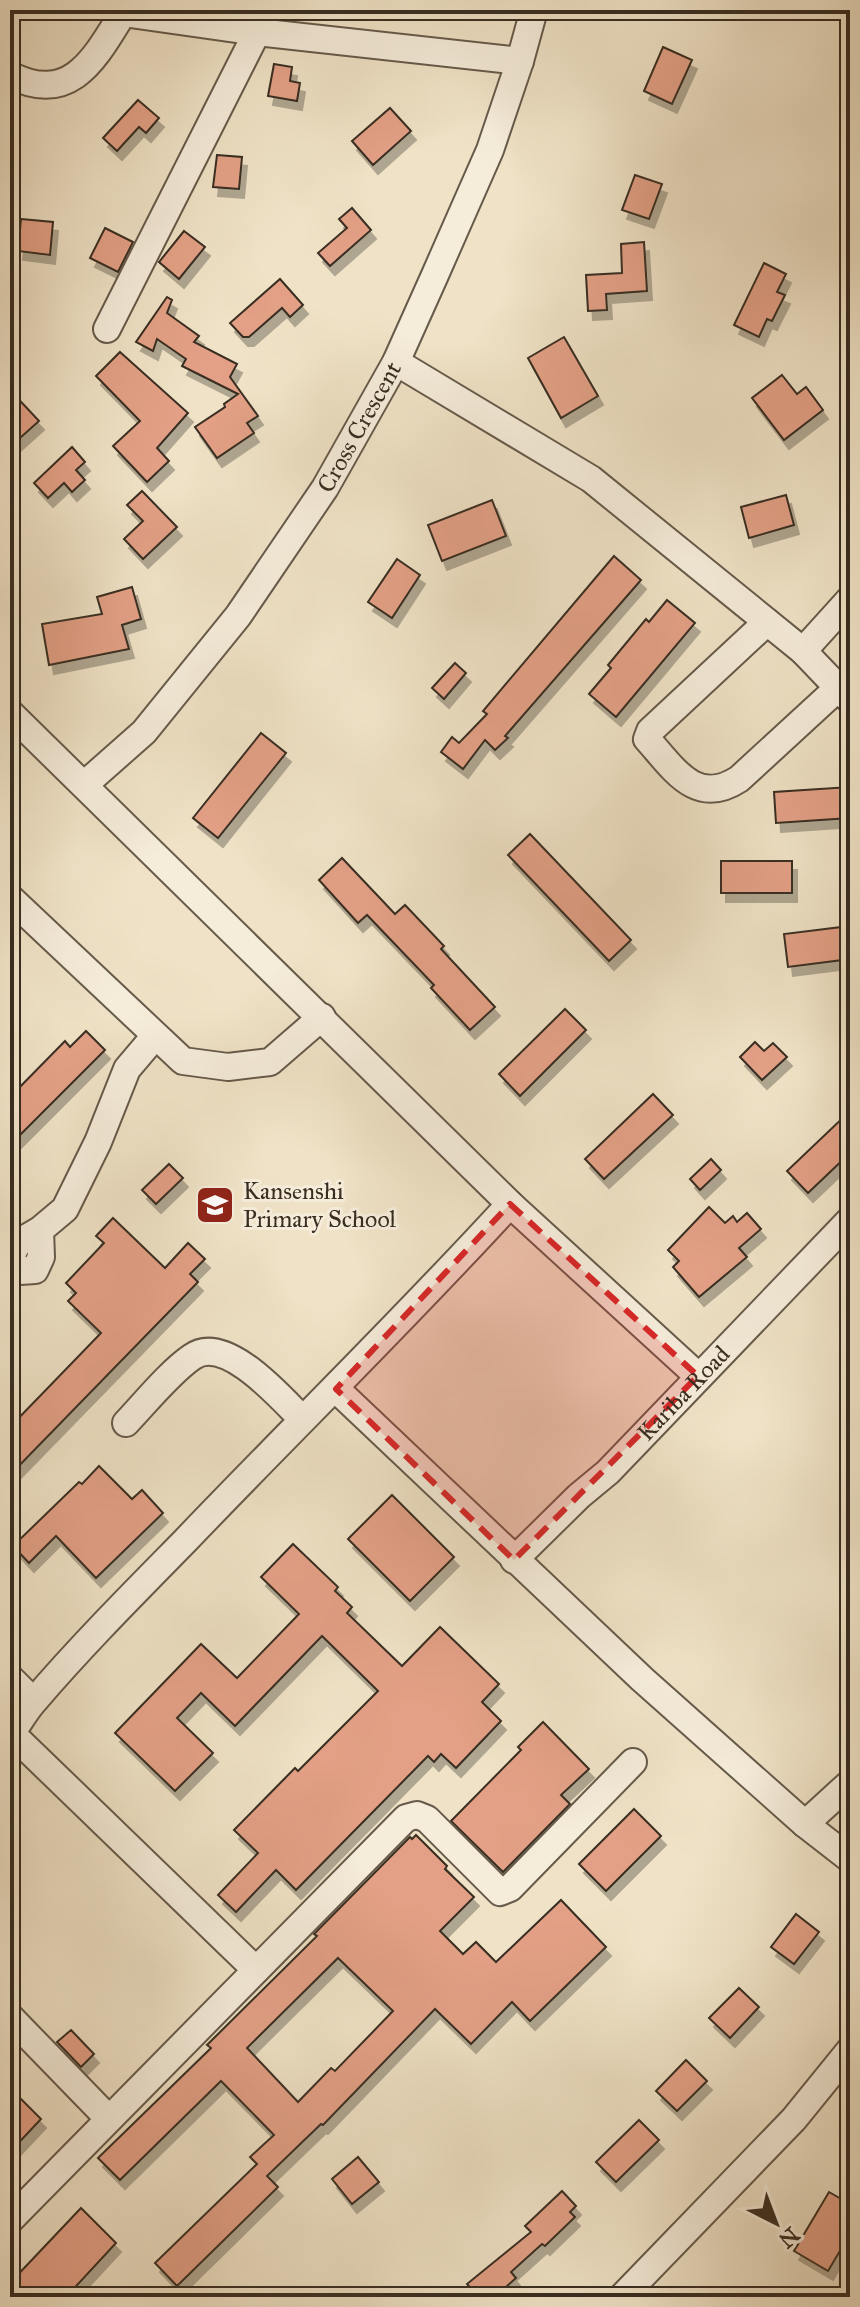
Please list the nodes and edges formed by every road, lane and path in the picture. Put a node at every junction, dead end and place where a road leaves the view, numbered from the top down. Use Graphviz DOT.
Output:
graph roads {
  1 [pos="534,10"];
  2 [pos="122,11"];
  3 [pos="257,32"];
  4 [pos="520,61"];
  5 [pos="10,75"];
  6 [pos="107,329"];
  7 [pos="396,362"];
  8 [pos="850,599"];
  9 [pos="767,622"];
  10 [pos="803,651"];
  11 [pos="844,694"];
  12 [pos="10,713"];
  13 [pos="84,785"];
  14 [pos="10,898"];
  15 [pos="322,1017"];
  16 [pos="155,1036"];
  17 [pos="510,1204"];
  18 [pos="850,1220"];
  19 [pos="40,1230"];
  20 [pos="698,1376"];
  21 [pos="336,1389"];
  22 [pos="302,1419"];
  23 [pos="126,1423"];
  24 [pos="514,1560"];
  25 [pos="10,1678"];
  26 [pos="33,1701"];
  27 [pos="11,1734"];
  28 [pos="633,1762"];
  29 [pos="850,1783"];
  30 [pos="805,1824"];
  31 [pos="850,1859"];
  32 [pos="256,1970"];
  33 [pos="10,2017"];
  34 [pos="850,2050"];
  35 [pos="109,2119"];
  36 [pos="10,2220"];
  37 [pos="622,2297"];
  1 -- 4 [label="street, Cross Crescent"];
  2 -- 3 [label="street"];
  2 -- 5 [label="street"];
  3 -- 4 [label="street"];
  3 -- 6 [label="street"];
  4 -- 7 [label="street, Cross Crescent"];
  7 -- 9 [label="street"];
  7 -- 13 [label="street, Cross Crescent"];
  8 -- 10 [label="street"];
  9 -- 10 [label="street"];
  9 -- 11 [label="street"];
  10 -- 11 [label="street"];
  12 -- 13 [label="street"];
  13 -- 15 [label="street"];
  14 -- 16 [label="street"];
  15 -- 16 [label="street"];
  15 -- 17 [label="street"];
  16 -- 19 [label="street"];
  17 -- 20 [label="street"];
  17 -- 21 [label="street"];
  18 -- 20 [label="street, Kariba Road"];
  20 -- 24 [label="street, Kariba Road"];
  21 -- 22 [label="street"];
  21 -- 24 [label="street"];
  22 -- 23 [label="street"];
  22 -- 26 [label="street"];
  24 -- 30 [label="street"];
  25 -- 26 [label="street"];
  26 -- 27 [label="street"];
  27 -- 32 [label="street"];
  28 -- 32 [label="street"];
  29 -- 30 [label="street"];
  30 -- 31 [label="street"];
  32 -- 35 [label="street"];
  33 -- 35 [label="street"];
  34 -- 37 [label="street"];
  35 -- 36 [label="street"];
}
